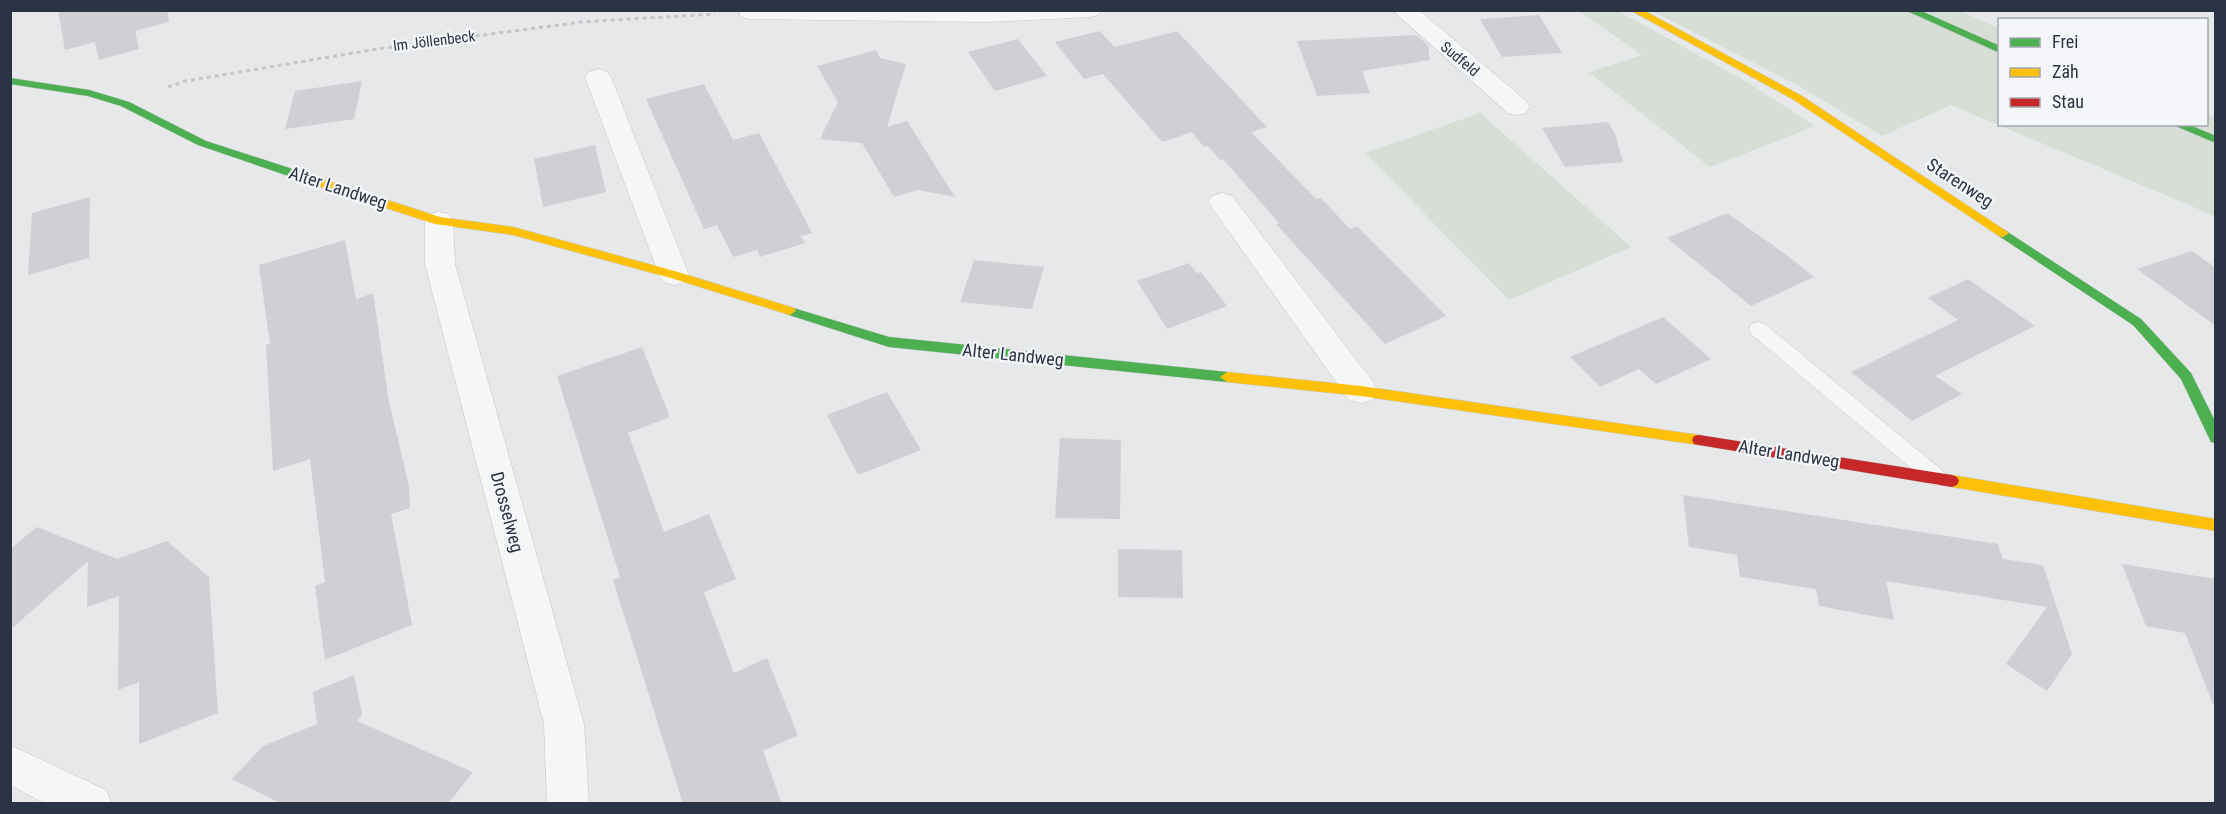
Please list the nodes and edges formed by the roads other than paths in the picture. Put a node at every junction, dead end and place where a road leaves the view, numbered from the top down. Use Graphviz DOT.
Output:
graph roads {
  1 [pos="1090,10"];
  2 [pos="1404,10"];
  3 [pos="1635,10"];
  4 [pos="1910,10"];
  5 [pos="749,12"];
  6 [pos="987,13"];
  7 [pos="1998,49"];
  8 [pos="598,77"];
  9 [pos="10,81"];
  10 [pos="1517,107"];
  11 [pos="2181,126"];
  12 [pos="2216,140"];
  13 [pos="1222,202"];
  14 [pos="439,221"];
  15 [pos="674,275"];
  16 [pos="1758,329"];
  17 [pos="1361,391"];
  18 [pos="2216,438"];
  19 [pos="1937,478"];
  20 [pos="2216,525"];
  21 [pos="10,764"];
  22 [pos="91,804"];
  23 [pos="568,804"];
  1 -- 6 [label="street"];
  2 -- 10 [label="street, Sudfeld"];
  3 -- 18 [label="street, Starenweg"];
  4 -- 7 [label="street"];
  5 -- 6 [label="street"];
  8 -- 15 [label="street"];
  9 -- 14 [label="street, Alter Landweg"];
  11 -- 12 [label="street"];
  13 -- 17 [label="street"];
  14 -- 15 [label="street, Alter Landweg"];
  14 -- 23 [label="street, Drosselweg"];
  15 -- 17 [label="street, Alter Landweg"];
  16 -- 19 [label="lane"];
  17 -- 19 [label="street, Alter Landweg"];
  19 -- 20 [label="street, Alter Landweg"];
  21 -- 22 [label="street"];
}
